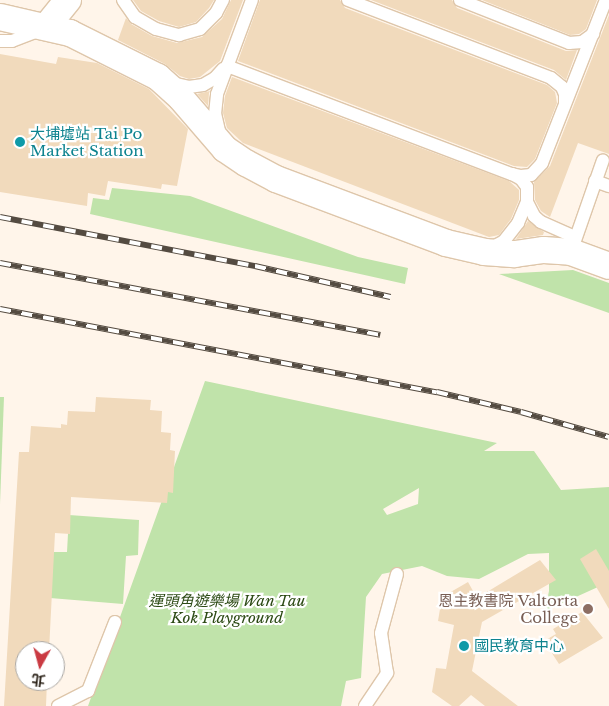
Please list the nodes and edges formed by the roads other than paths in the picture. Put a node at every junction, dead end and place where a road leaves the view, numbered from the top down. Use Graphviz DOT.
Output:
graph roads {
  1 [pos="68,0"];
  2 [pos="123,0"];
  3 [pos="222,0"];
  4 [pos="252,0"];
  5 [pos="348,0"];
  6 [pos="460,0"];
  7 [pos="606,0"];
  8 [pos="0,17"];
  9 [pos="46,27"];
  10 [pos="593,34"];
  11 [pos="0,41"];
  12 [pos="227,66"];
  13 [pos="158,77"];
  14 [pos="565,103"];
  15 [pos="226,149"];
  16 [pos="604,160"];
  17 [pos="512,174"];
  18 [pos="595,181"];
  19 [pos="609,186"];
  20 [pos="527,202"];
  21 [pos="573,244"];
  22 [pos="609,250"];
  23 [pos="484,252"];
  24 [pos="609,266"];
  25 [pos="397,574"];
  26 [pos="115,622"];
  27 [pos="58,706"];
  28 [pos="365,706"];
  1 -- 9 [label="street"];
  2 -- 3 [label="lane"];
  4 -- 12 [label="lane"];
  5 -- 14 [label="lane"];
  6 -- 10 [label="lane"];
  7 -- 10 [label="lane"];
  8 -- 9 [label="street"];
  9 -- 11 [label="lane"];
  9 -- 13 [label="street"];
  10 -- 14 [label="lane"];
  12 -- 13 [label="lane"];
  12 -- 15 [label="lane"];
  12 -- 17 [label="lane"];
  13 -- 15 [label="street"];
  14 -- 17 [label="lane"];
  15 -- 23 [label="street"];
  16 -- 18 [label="lane"];
  17 -- 20 [label="lane"];
  18 -- 19 [label="lane"];
  18 -- 21 [label="lane"];
  20 -- 21 [label="lane"];
  20 -- 23 [label="lane"];
  21 -- 22 [label="street"];
  21 -- 23 [label="street"];
  21 -- 24 [label="street"];
  25 -- 28 [label="lane"];
  26 -- 27 [label="lane"];
}
